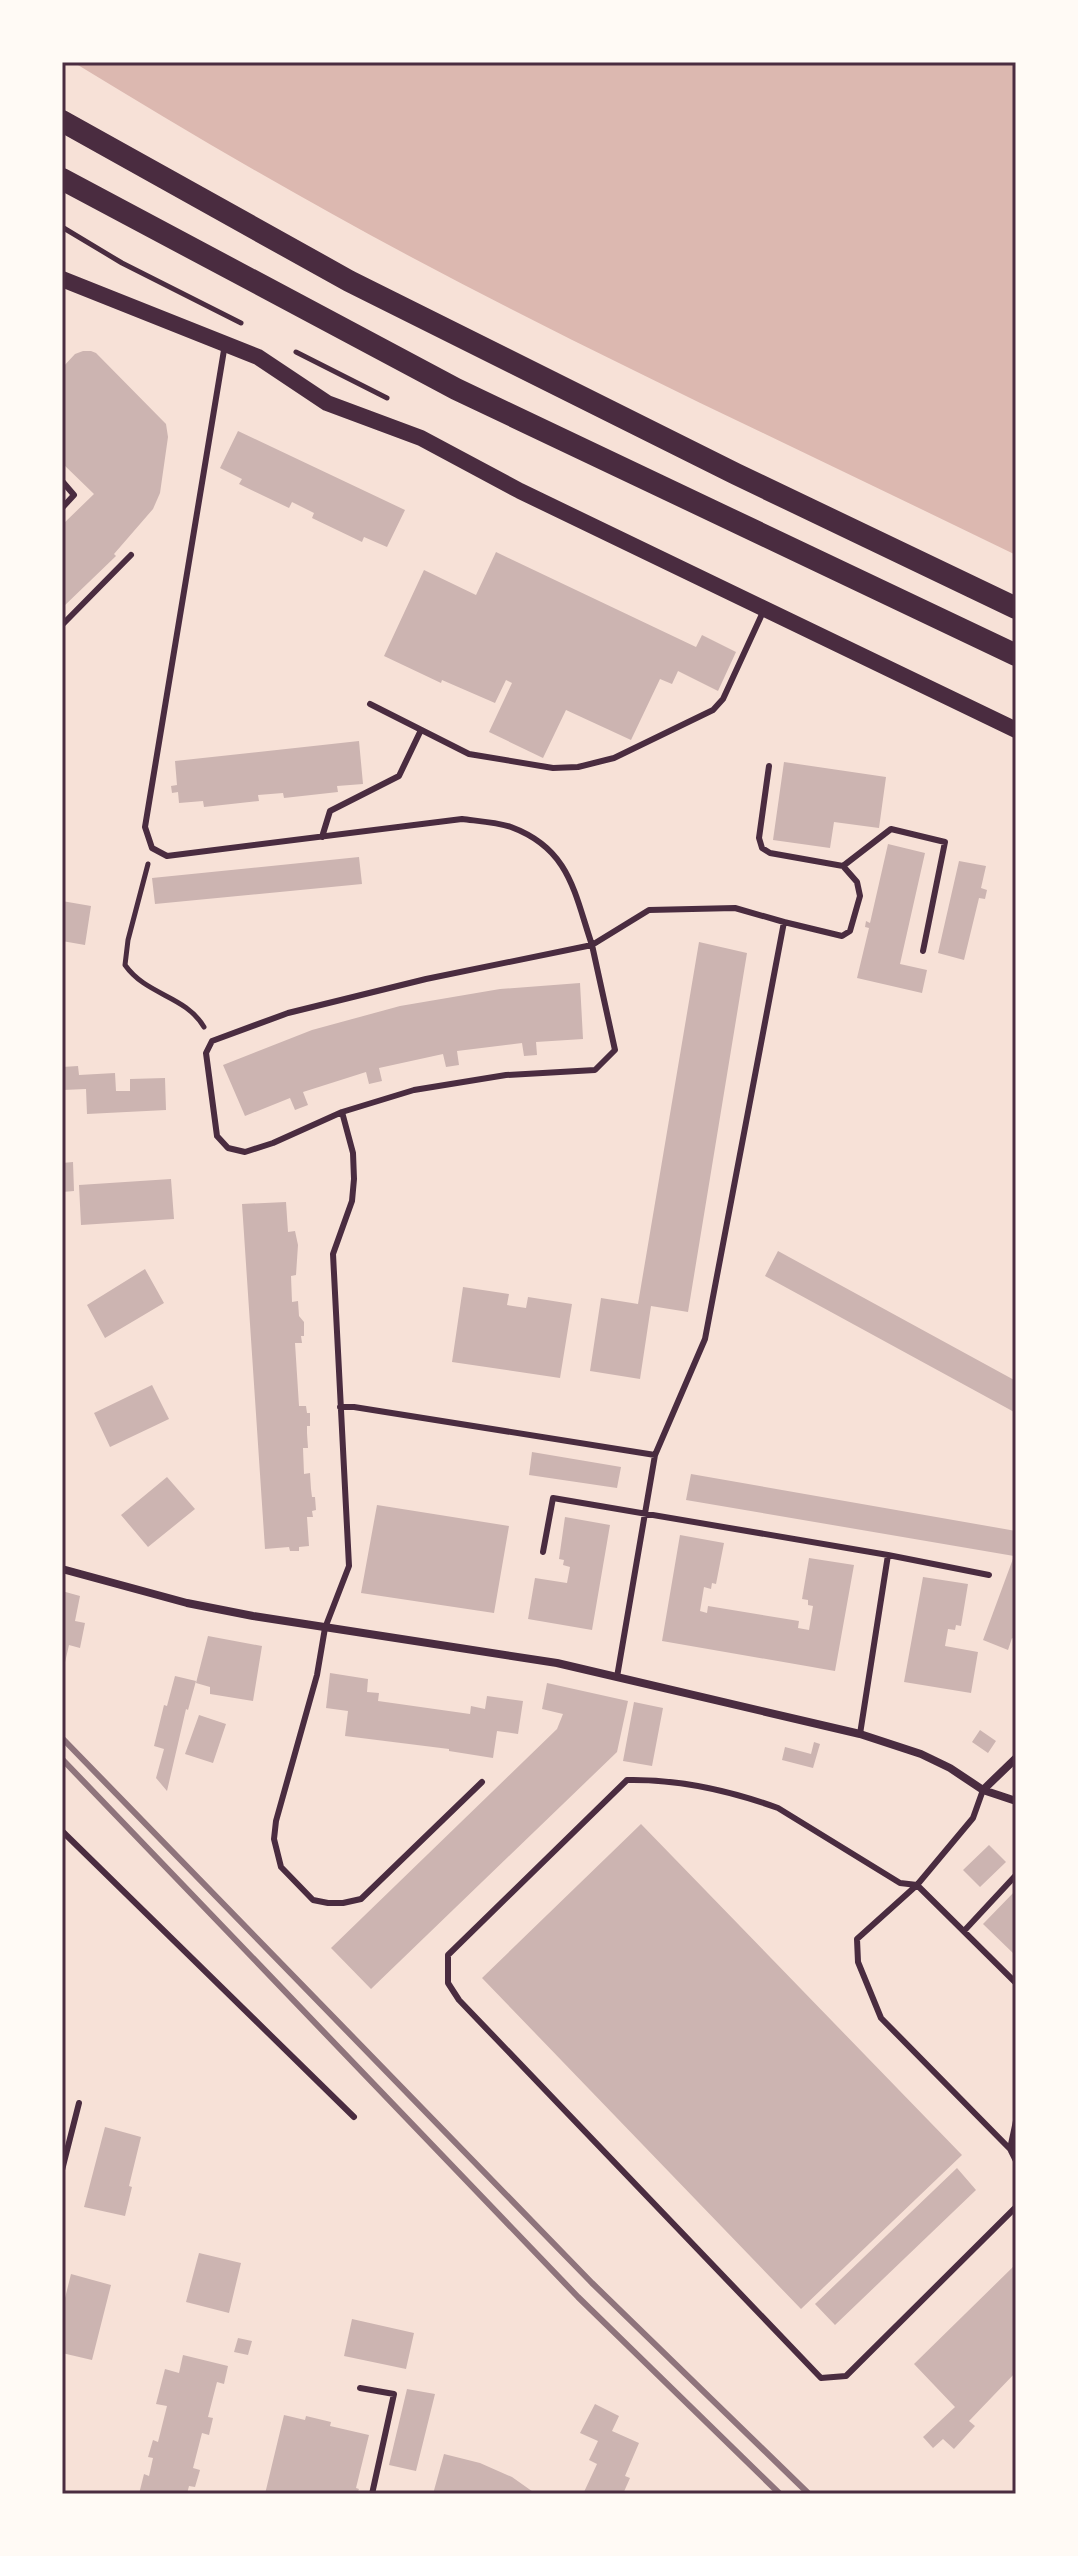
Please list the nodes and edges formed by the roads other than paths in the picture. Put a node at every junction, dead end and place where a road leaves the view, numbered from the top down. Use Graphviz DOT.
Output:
graph roads {
  1 [pos="62,121"];
  2 [pos="62,179"];
  3 [pos="62,279"];
  4 [pos="225,342"];
  5 [pos="62,481"];
  6 [pos="62,508"];
  7 [pos="131,555"];
  8 [pos="1016,608"];
  9 [pos="765,609"];
  10 [pos="62,625"];
  11 [pos="1016,655"];
  12 [pos="370,704"];
  13 [pos="421,730"];
  14 [pos="1016,730"];
  15 [pos="769,766"];
  16 [pos="322,837"];
  17 [pos="843,866"];
  18 [pos="784,922"];
  19 [pos="592,945"];
  20 [pos="923,951"];
  21 [pos="342,1112"];
  22 [pos="340,1407"];
  23 [pos="655,1455"];
  24 [pos="646,1512"];
  25 [pos="543,1552"];
  26 [pos="888,1555"];
  27 [pos="62,1569"];
  28 [pos="989,1575"];
  29 [pos="325,1628"];
  30 [pos="617,1677"];
  31 [pos="860,1734"];
  32 [pos="1016,1758"];
  33 [pos="482,1782"];
  34 [pos="983,1790"];
  35 [pos="1016,1801"];
  36 [pos="62,1831"];
  37 [pos="1016,1875"];
  38 [pos="917,1885"];
  39 [pos="964,1931"];
  40 [pos="1016,1983"];
  41 [pos="79,2103"];
  42 [pos="354,2117"];
  43 [pos="1016,2121"];
  44 [pos="1010,2149"];
  45 [pos="1016,2161"];
  46 [pos="62,2170"];
  47 [pos="1016,2207"];
  48 [pos="360,2388"];
  49 [pos="372,2494"];
  1 -- 8 [label="highway"];
  2 -- 11 [label="highway"];
  3 -- 4 [label="main road"];
  4 -- 9 [label="main road"];
  4 -- 16 [label="lane"];
  5 -- 6 [label="lane"];
  7 -- 10 [label="lane"];
  9 -- 13 [label="lane"];
  9 -- 14 [label="main road"];
  12 -- 13 [label="lane"];
  13 -- 16 [label="lane"];
  15 -- 17 [label="lane"];
  16 -- 19 [label="lane"];
  17 -- 18 [label="lane"];
  17 -- 20 [label="lane"];
  18 -- 19 [label="lane"];
  18 -- 23 [label="lane"];
  19 -- 21 [label="lane"];
  19 -- 21 [label="lane"];
  21 -- 22 [label="lane"];
  22 -- 23 [label="lane"];
  22 -- 29 [label="lane"];
  23 -- 24 [label="lane"];
  24 -- 25 [label="lane"];
  24 -- 26 [label="lane"];
  24 -- 30 [label="lane"];
  26 -- 28 [label="lane"];
  26 -- 31 [label="lane"];
  27 -- 29 [label="street"];
  29 -- 30 [label="street"];
  29 -- 33 [label="lane"];
  30 -- 31 [label="street"];
  31 -- 34 [label="street"];
  32 -- 34 [label="street"];
  34 -- 35 [label="street"];
  34 -- 38 [label="lane"];
  36 -- 42 [label="lane"];
  37 -- 39 [label="lane"];
  38 -- 39 [label="lane"];
  38 -- 44 [label="lane"];
  38 -- 47 [label="lane"];
  39 -- 40 [label="lane"];
  41 -- 46 [label="lane"];
  43 -- 44 [label="lane"];
  44 -- 45 [label="lane"];
  48 -- 49 [label="lane"];
}
